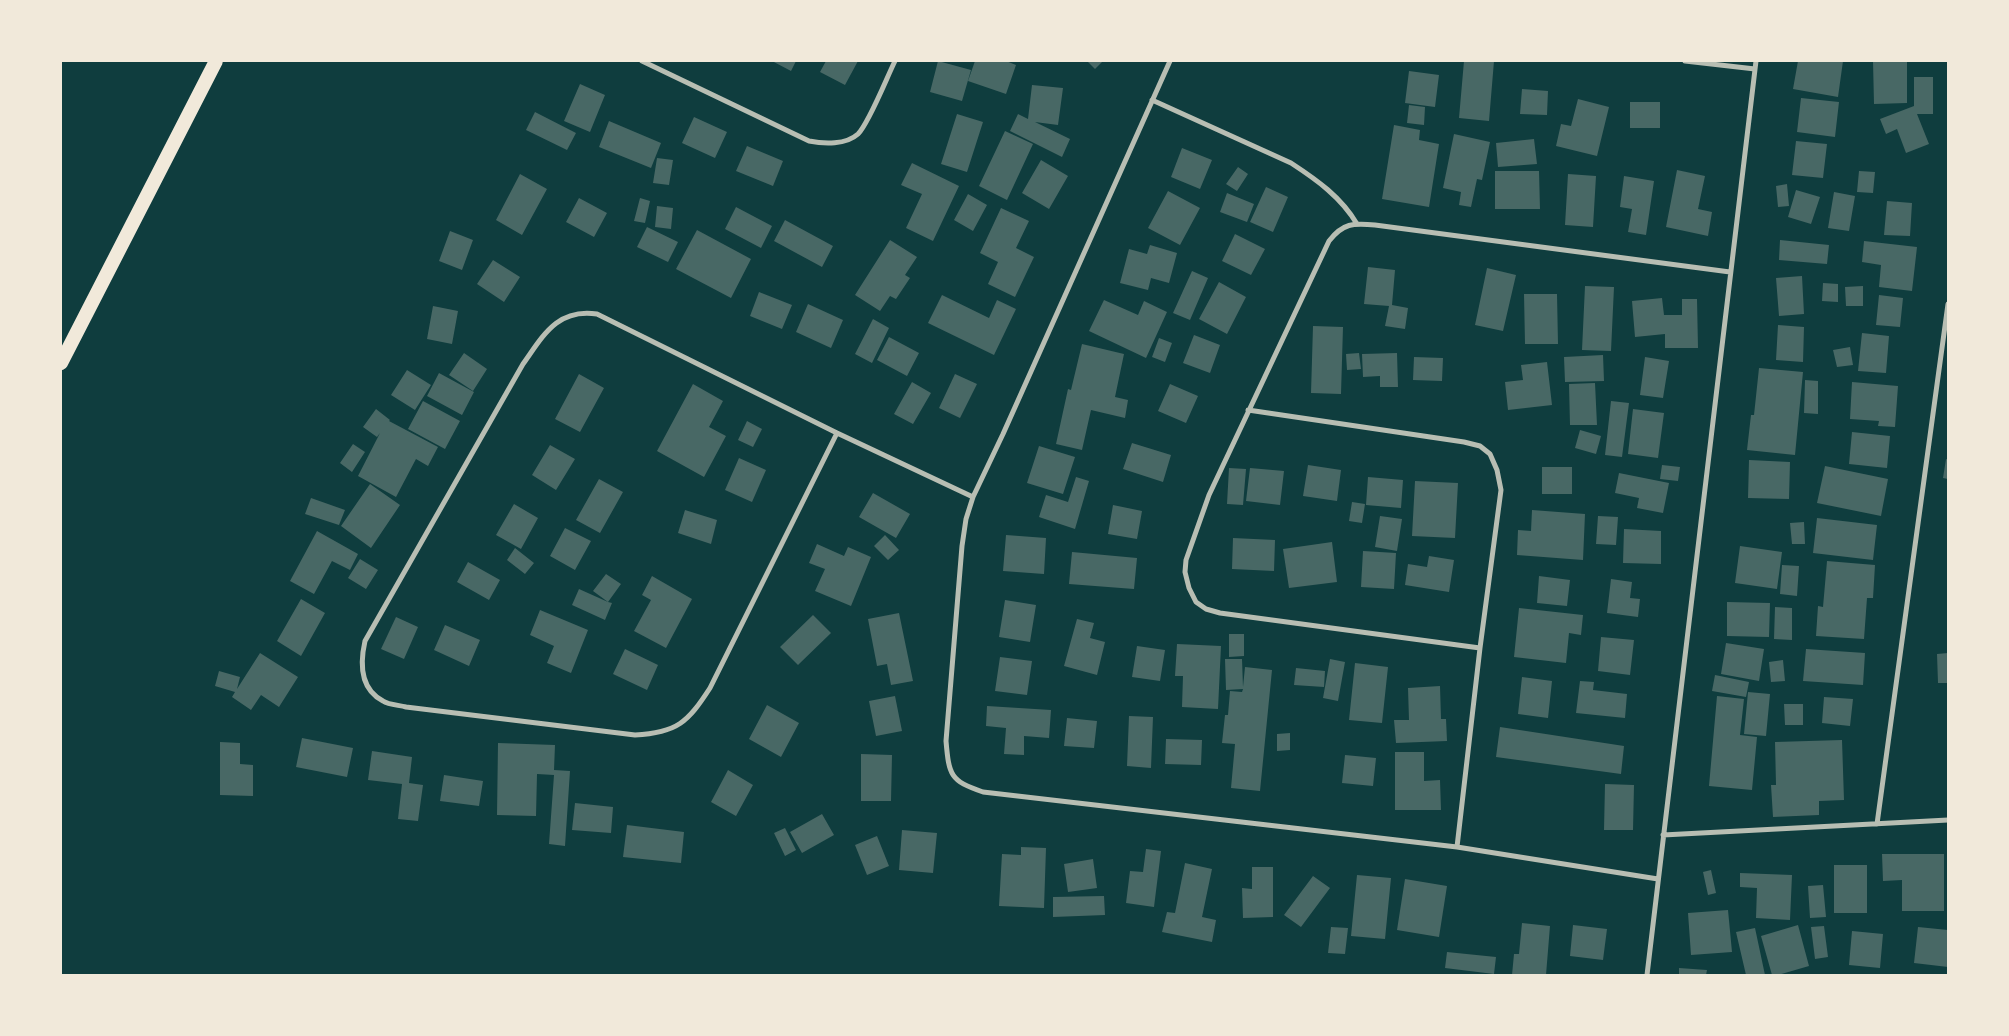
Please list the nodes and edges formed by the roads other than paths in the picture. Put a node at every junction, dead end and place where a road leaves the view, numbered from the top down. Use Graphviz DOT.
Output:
graph roads {
  1 [pos="216,61"];
  2 [pos="642,61"];
  3 [pos="895,61"];
  4 [pos="1170,61"];
  5 [pos="1685,61"];
  6 [pos="1756,61"];
  7 [pos="1755,69"];
  8 [pos="1152,100"];
  9 [pos="1357,224"];
  10 [pos="1730,272"];
  11 [pos="1948,304"];
  12 [pos="61,363"];
  13 [pos="1248,410"];
  14 [pos="837,433"];
  15 [pos="973,497"];
  16 [pos="1480,648"];
  17 [pos="1948,820"];
  18 [pos="1877,824"];
  19 [pos="1663,835"];
  20 [pos="1458,848"];
  21 [pos="1658,879"];
  22 [pos="1647,975"];
  1 -- 12 [label="highway"];
  2 -- 3 [label="street"];
  4 -- 8 [label="street"];
  5 -- 7 [label="street"];
  6 -- 7 [label="street"];
  7 -- 10 [label="street"];
  8 -- 9 [label="street"];
  8 -- 15 [label="street"];
  9 -- 10 [label="street"];
  9 -- 13 [label="street"];
  10 -- 19 [label="street"];
  11 -- 18 [label="street"];
  13 -- 16 [label="street"];
  13 -- 16 [label="street"];
  14 -- 14 [label="street"];
  14 -- 15 [label="street"];
  15 -- 20 [label="street"];
  16 -- 20 [label="street"];
  17 -- 18 [label="street"];
  18 -- 19 [label="street"];
  19 -- 21 [label="street"];
  20 -- 21 [label="street"];
  21 -- 22 [label="street"];
}
